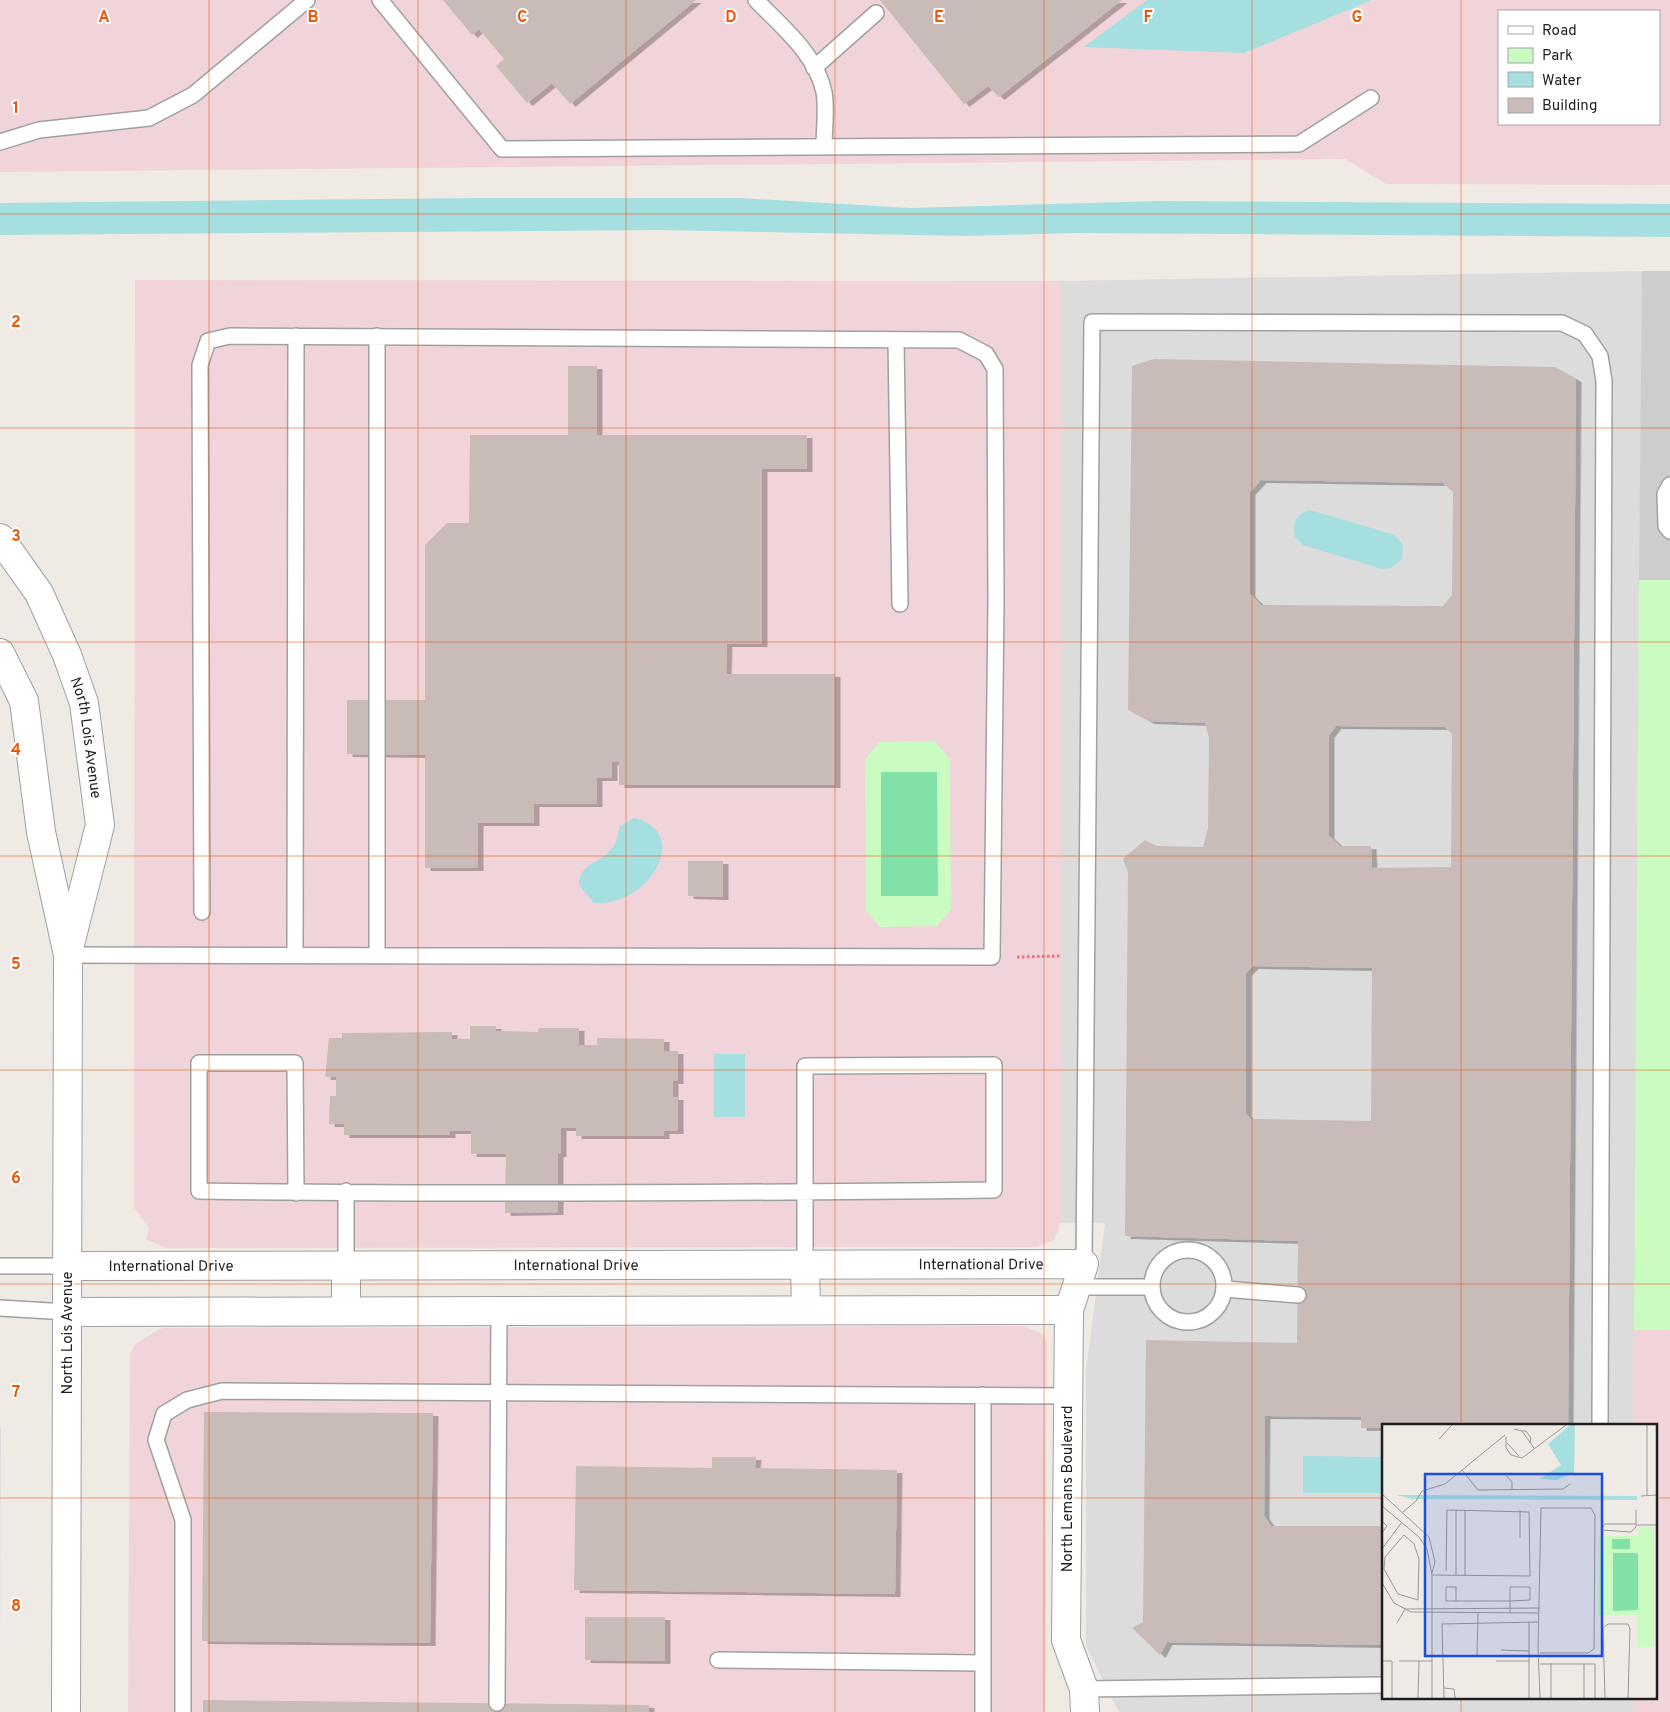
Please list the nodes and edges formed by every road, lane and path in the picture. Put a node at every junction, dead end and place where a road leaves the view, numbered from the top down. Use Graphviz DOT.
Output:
graph roads {
  1 [pos="307,0"];
  2 [pos="380,0"];
  3 [pos="756,0"];
  4 [pos="876,13"];
  5 [pos="814,68"];
  6 [pos="1371,98"];
  7 [pos="0,142"];
  8 [pos="824,146"];
  9 [pos="296,336"];
  10 [pos="377,336"];
  11 [pos="896,340"];
  12 [pos="1670,485"];
  13 [pos="1670,530"];
  14 [pos="0,538"];
  15 [pos="900,604"];
  16 [pos="0,653"];
  17 [pos="202,912"];
  18 [pos="295,954"];
  19 [pos="378,954"];
  20 [pos="68,955"];
  21 [pos="1086,956"];
  22 [pos="992,957"];
  23 [pos="346,1192"];
  24 [pos="805,1192"];
  25 [pos="296,1193"];
  26 [pos="805,1265"];
  27 [pos="0,1266"];
  28 [pos="67,1266"];
  29 [pos="346,1266"];
  30 [pos="1077,1287"];
  31 [pos="1151,1287"];
  32 [pos="1225,1289"];
  33 [pos="1298,1295"];
  34 [pos="0,1308"];
  35 [pos="499,1310"];
  36 [pos="806,1310"];
  37 [pos="346,1311"];
  38 [pos="67,1312"];
  39 [pos="498,1394"];
  40 [pos="983,1396"];
  41 [pos="1068,1396"];
  42 [pos="1600,1424"];
  43 [pos="718,1660"];
  44 [pos="983,1663"];
  45 [pos="1382,1685"];
  46 [pos="1084,1700"];
  47 [pos="497,1703"];
  48 [pos="66,1712"];
  49 [pos="183,1712"];
  50 [pos="983,1712"];
  1 -- 7 [label="lane"];
  2 -- 8 [label="lane"];
  3 -- 5 [label="lane"];
  4 -- 5 [label="lane"];
  5 -- 8 [label="lane"];
  6 -- 8 [label="lane"];
  9 -- 10 [label="lane"];
  9 -- 17 [label="lane"];
  9 -- 18 [label="lane"];
  10 -- 11 [label="lane"];
  10 -- 19 [label="lane"];
  11 -- 15 [label="lane"];
  11 -- 22 [label="lane"];
  12 -- 13 [label="lane"];
  14 -- 20 [label="street, North Lois Avenue"];
  16 -- 20 [label="street, North Lois Avenue"];
  18 -- 19 [label="lane"];
  18 -- 20 [label="lane"];
  19 -- 22 [label="lane"];
  20 -- 28 [label="street, North Lois Avenue"];
  21 -- 22 [label="path"];
  21 -- 30 [label="lane"];
  21 -- 42 [label="lane"];
  23 -- 24 [label="lane"];
  23 -- 25 [label="lane"];
  23 -- 29 [label="lane"];
  24 -- 24 [label="lane"];
  24 -- 26 [label="lane"];
  25 -- 25 [label="lane"];
  26 -- 29 [label="street, International Drive"];
  26 -- 30 [label="street, International Drive"];
  26 -- 36 [label="street"];
  27 -- 28 [label="lane"];
  28 -- 29 [label="street, International Drive"];
  28 -- 38 [label="street, North Lois Avenue"];
  29 -- 37 [label="street"];
  30 -- 31 [label="lane"];
  30 -- 36 [label="street"];
  30 -- 41 [label="street, North Lemans Boulevard"];
  31 -- 32 [label="lane"];
  31 -- 32 [label="lane"];
  32 -- 33 [label="lane"];
  34 -- 38 [label="lane"];
  35 -- 36 [label="street"];
  35 -- 37 [label="street"];
  35 -- 39 [label="lane"];
  37 -- 38 [label="street"];
  38 -- 48 [label="street, North Lois Avenue"];
  39 -- 40 [label="lane"];
  39 -- 47 [label="lane"];
  39 -- 49 [label="lane"];
  40 -- 41 [label="lane"];
  40 -- 44 [label="lane"];
  41 -- 46 [label="street, North Lemans Boulevard"];
  43 -- 44 [label="lane"];
  44 -- 50 [label="lane"];
  45 -- 46 [label="lane"];
}
